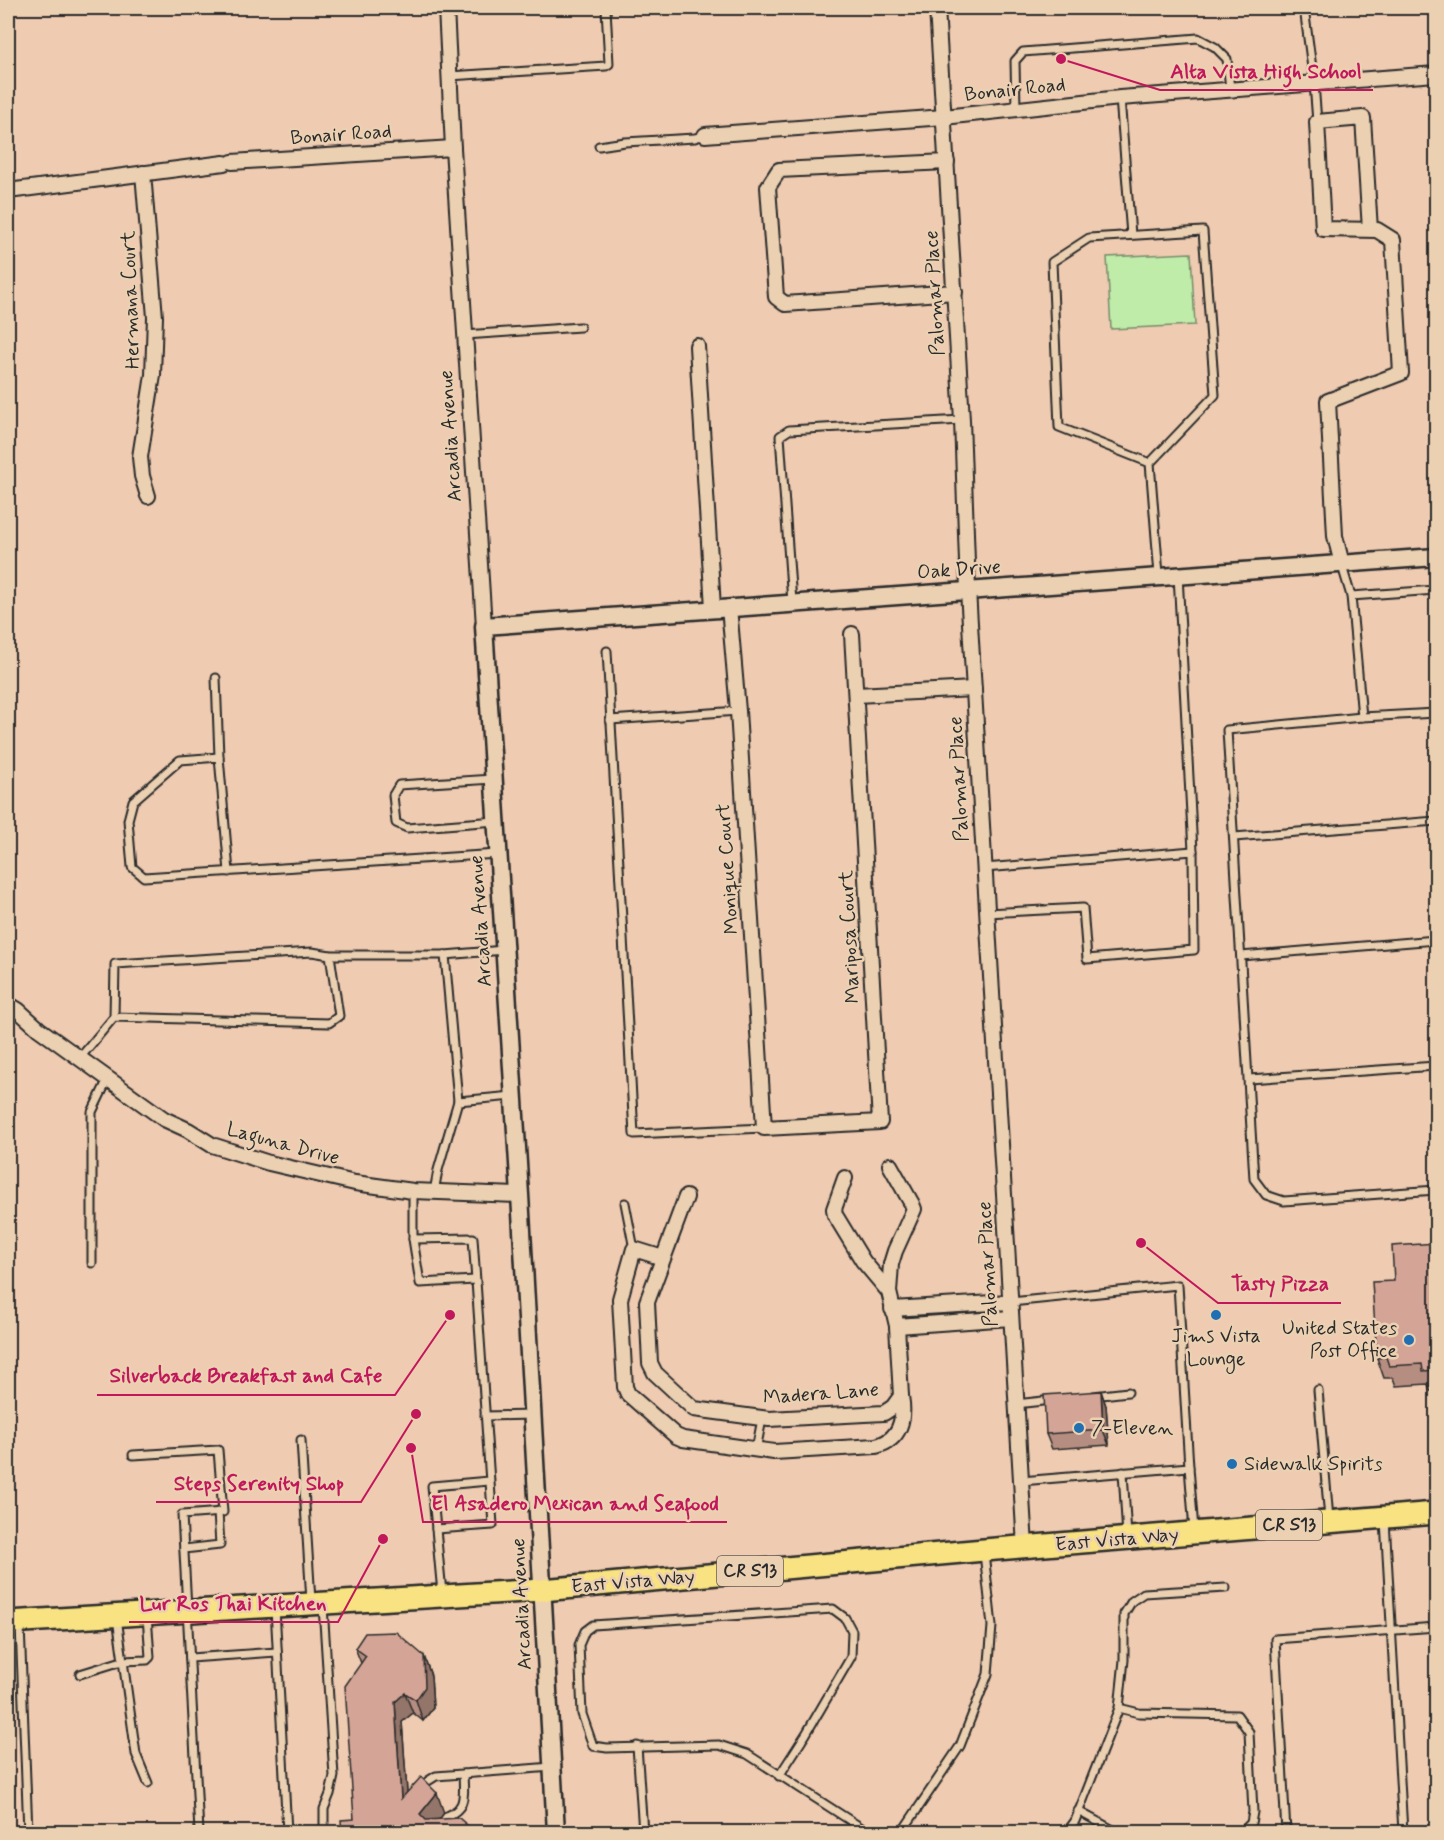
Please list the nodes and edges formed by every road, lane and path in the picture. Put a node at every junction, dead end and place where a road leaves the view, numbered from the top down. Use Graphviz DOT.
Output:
graph roads {
  1 [pos="446,8"];
  2 [pos="606,8"];
  3 [pos="937,8"];
  4 [pos="1304,8"];
  5 [pos="1437,74"];
  6 [pos="449,76"];
  7 [pos="1314,83"];
  8 [pos="1230,90"];
  9 [pos="1120,98"];
  10 [pos="1016,109"];
  11 [pos="944,117"];
  12 [pos="1317,122"];
  13 [pos="705,135"];
  14 [pos="599,146"];
  15 [pos="453,148"];
  16 [pos="947,162"];
  17 [pos="143,173"];
  18 [pos="8,191"];
  19 [pos="1370,230"];
  20 [pos="1131,235"];
  21 [pos="955,292"];
  22 [pos="580,327"];
  23 [pos="465,335"];
  24 [pos="698,346"];
  25 [pos="962,420"];
  26 [pos="1150,463"];
  27 [pos="148,496"];
  28 [pos="1437,557"];
  29 [pos="1342,564"];
  30 [pos="1178,575"];
  31 [pos="1159,577"];
  32 [pos="968,590"];
  33 [pos="1437,590"];
  34 [pos="1351,596"];
  35 [pos="792,602"];
  36 [pos="721,607"];
  37 [pos="484,626"];
  38 [pos="852,634"];
  39 [pos="607,651"];
  40 [pos="216,678"];
  41 [pos="974,688"];
  42 [pos="856,695"];
  43 [pos="738,711"];
  44 [pos="1437,713"];
  45 [pos="1362,717"];
  46 [pos="610,720"];
  47 [pos="219,757"];
  48 [pos="494,779"];
  49 [pos="496,821"];
  50 [pos="1437,821"];
  51 [pos="1234,837"];
  52 [pos="1193,851"];
  53 [pos="498,854"];
  54 [pos="984,868"];
  55 [pos="229,872"];
  56 [pos="987,913"];
  57 [pos="1437,940"];
  58 [pos="504,950"];
  59 [pos="330,955"];
  60 [pos="445,955"];
  61 [pos="1241,956"];
  62 [pos="8,1004"];
  63 [pos="114,1017"];
  64 [pos="79,1059"];
  65 [pos="1437,1066"];
  66 [pos="108,1079"];
  67 [pos="1249,1079"];
  68 [pos="513,1096"];
  69 [pos="458,1101"];
  70 [pos="764,1128"];
  71 [pos="890,1166"];
  72 [pos="844,1178"];
  73 [pos="1437,1190"];
  74 [pos="413,1191"];
  75 [pos="435,1192"];
  76 [pos="520,1195"];
  77 [pos="686,1197"];
  78 [pos="625,1203"];
  79 [pos="413,1239"];
  80 [pos="634,1249"];
  81 [pos="663,1258"];
  82 [pos="92,1263"];
  83 [pos="475,1280"];
  84 [pos="889,1292"];
  85 [pos="1010,1302"];
  86 [pos="892,1309"];
  87 [pos="1011,1318"];
  88 [pos="897,1326"];
  89 [pos="1318,1390"];
  90 [pos="1128,1392"];
  91 [pos="901,1396"];
  92 [pos="1080,1398"];
  93 [pos="1059,1400"];
  94 [pos="1016,1404"];
  95 [pos="532,1415"];
  96 [pos="485,1416"];
  97 [pos="762,1419"];
  98 [pos="301,1440"];
  99 [pos="756,1450"];
  100 [pos="133,1455"];
  101 [pos="1189,1467"];
  102 [pos="1123,1472"];
  103 [pos="489,1481"];
  104 [pos="1021,1481"];
  105 [pos="218,1512"];
  106 [pos="1437,1513"];
  107 [pos="1385,1517"];
  108 [pos="1329,1522"];
  109 [pos="435,1529"];
  110 [pos="1195,1533"];
  111 [pos="1127,1539"];
  112 [pos="1024,1547"];
  113 [pos="184,1549"];
  114 [pos="984,1550"];
  115 [pos="1226,1588"];
  116 [pos="542,1590"];
  117 [pos="442,1596"];
  118 [pos="317,1603"];
  119 [pos="275,1606"];
  120 [pos="187,1611"];
  121 [pos="147,1614"];
  122 [pos="117,1616"];
  123 [pos="14,1622"];
  124 [pos="1437,1628"];
  125 [pos="1392,1631"];
  126 [pos="278,1652"];
  127 [pos="190,1658"];
  128 [pos="122,1661"];
  129 [pos="80,1674"];
  130 [pos="1119,1708"];
  131 [pos="638,1746"];
  132 [pos="552,1767"];
  133 [pos="464,1774"];
  134 [pos="779,1776"];
  135 [pos="148,1783"];
  136 [pos="420,1798"];
  137 [pos="1078,1811"];
  138 [pos="441,1818"];
  139 [pos="28,1833"];
  140 [pos="199,1833"];
  141 [pos="287,1833"];
  142 [pos="324,1833"];
  143 [pos="555,1833"];
  144 [pos="643,1833"];
  145 [pos="868,1833"];
  146 [pos="902,1833"];
  147 [pos="1068,1833"];
  148 [pos="1117,1833"];
  149 [pos="1242,1833"];
  150 [pos="1286,1833"];
  151 [pos="1403,1833"];
  1 -- 6 [label="street, Arcadia Avenue"];
  2 -- 6 [label="lane"];
  3 -- 11 [label="street, Palomar Place"];
  4 -- 7 [label="lane"];
  5 -- 7 [label="street, Bonair Road"];
  6 -- 15 [label="street, Arcadia Avenue"];
  7 -- 8 [label="street, Bonair Road"];
  7 -- 12 [label="lane"];
  8 -- 9 [label="street, Bonair Road"];
  8 -- 10 [label="lane"];
  9 -- 10 [label="street, Bonair Road"];
  9 -- 20 [label="lane"];
  10 -- 11 [label="street, Bonair Road"];
  11 -- 13 [label="street, Bonair Road"];
  11 -- 16 [label="street, Palomar Place"];
  12 -- 19 [label="street"];
  12 -- 19 [label="street"];
  13 -- 14 [label="lane"];
  15 -- 17 [label="street, Bonair Road"];
  15 -- 23 [label="street, Arcadia Avenue"];
  16 -- 21 [label="street, Palomar Place"];
  16 -- 21 [label="street"];
  17 -- 18 [label="street, Bonair Road"];
  17 -- 27 [label="street, Hermana Court"];
  19 -- 29 [label="street"];
  20 -- 26 [label="lane"];
  20 -- 26 [label="lane"];
  21 -- 25 [label="street, Palomar Place"];
  22 -- 23 [label="lane"];
  23 -- 37 [label="street, Arcadia Avenue"];
  24 -- 36 [label="street, Monique Court"];
  25 -- 32 [label="street, Palomar Place"];
  25 -- 35 [label="lane"];
  26 -- 31 [label="lane"];
  28 -- 29 [label="street, Oak Drive"];
  29 -- 30 [label="street, Oak Drive"];
  29 -- 34 [label="lane"];
  30 -- 31 [label="street, Oak Drive"];
  30 -- 52 [label="lane"];
  31 -- 32 [label="street, Oak Drive"];
  32 -- 35 [label="street, Oak Drive"];
  32 -- 41 [label="street, Palomar Place"];
  33 -- 34 [label="lane"];
  34 -- 45 [label="lane"];
  35 -- 36 [label="street, Oak Drive"];
  36 -- 37 [label="street, Oak Drive"];
  36 -- 43 [label="street, Monique Court"];
  37 -- 48 [label="street, Arcadia Avenue"];
  38 -- 42 [label="street, Mariposa Court"];
  39 -- 46 [label="lane"];
  40 -- 47 [label="lane"];
  41 -- 42 [label="street"];
  41 -- 54 [label="street, Palomar Place"];
  42 -- 70 [label="street, Mariposa Court"];
  43 -- 46 [label="lane"];
  43 -- 70 [label="street, Monique Court"];
  44 -- 45 [label="lane"];
  45 -- 51 [label="lane"];
  46 -- 70 [label="lane"];
  47 -- 55 [label="lane"];
  47 -- 55 [label="lane"];
  48 -- 49 [label="street, Arcadia Avenue"];
  48 -- 49 [label="lane"];
  49 -- 53 [label="street, Arcadia Avenue"];
  50 -- 51 [label="lane"];
  51 -- 61 [label="lane"];
  52 -- 54 [label="lane"];
  52 -- 56 [label="lane"];
  53 -- 55 [label="lane"];
  53 -- 58 [label="street, Arcadia Avenue"];
  54 -- 56 [label="street, Palomar Place"];
  56 -- 85 [label="street, Palomar Place"];
  57 -- 61 [label="lane"];
  58 -- 60 [label="lane"];
  58 -- 68 [label="street, Arcadia Avenue"];
  59 -- 60 [label="lane"];
  59 -- 63 [label="lane"];
  59 -- 63 [label="lane"];
  60 -- 69 [label="lane"];
  61 -- 67 [label="lane"];
  62 -- 64 [label="street, Laguna Drive"];
  63 -- 64 [label="lane"];
  64 -- 66 [label="street, Laguna Drive"];
  65 -- 67 [label="lane"];
  66 -- 74 [label="street, Laguna Drive"];
  66 -- 82 [label="lane"];
  67 -- 73 [label="lane"];
  68 -- 69 [label="lane"];
  68 -- 76 [label="street, Arcadia Avenue"];
  69 -- 75 [label="lane"];
  71 -- 84 [label="street"];
  72 -- 84 [label="street"];
  74 -- 75 [label="street, Laguna Drive"];
  74 -- 79 [label="lane"];
  75 -- 76 [label="street, Laguna Drive"];
  76 -- 95 [label="street, Arcadia Avenue"];
  77 -- 81 [label="street, Madera Lane"];
  78 -- 80 [label="lane"];
  79 -- 83 [label="lane"];
  79 -- 83 [label="lane"];
  80 -- 81 [label="street"];
  80 -- 99 [label="street, Madera Lane"];
  81 -- 97 [label="street, Madera Lane"];
  83 -- 96 [label="lane"];
  84 -- 86 [label="street"];
  85 -- 86 [label="street"];
  85 -- 87 [label="street, Palomar Place"];
  85 -- 101 [label="lane"];
  86 -- 88 [label="street, Madera Lane"];
  87 -- 88 [label="street"];
  87 -- 94 [label="street, Palomar Place"];
  88 -- 91 [label="street, Madera Lane"];
  89 -- 108 [label="lane"];
  90 -- 92 [label="lane"];
  91 -- 97 [label="street, Madera Lane"];
  91 -- 99 [label="street, Madera Lane"];
  93 -- 94 [label="lane"];
  94 -- 104 [label="street, Palomar Place"];
  95 -- 96 [label="lane"];
  95 -- 116 [label="street, Arcadia Avenue"];
  96 -- 103 [label="lane"];
  97 -- 99 [label="lane"];
  98 -- 118 [label="lane"];
  100 -- 105 [label="lane"];
  101 -- 102 [label="lane"];
  101 -- 110 [label="lane"];
  102 -- 104 [label="lane"];
  102 -- 111 [label="lane"];
  103 -- 109 [label="lane"];
  103 -- 109 [label="lane"];
  104 -- 112 [label="street, Palomar Place"];
  105 -- 113 [label="lane"];
  105 -- 113 [label="lane"];
  106 -- 107 [label="main road, East Vista Way / CR S13"];
  107 -- 108 [label="main road, East Vista Way / CR S13"];
  107 -- 125 [label="lane"];
  108 -- 110 [label="main road, East Vista Way / CR S13"];
  109 -- 117 [label="lane"];
  110 -- 111 [label="main road, East Vista Way / CR S13"];
  111 -- 112 [label="main road, East Vista Way / CR S13"];
  112 -- 114 [label="main road, East Vista Way / CR S13"];
  113 -- 120 [label="lane"];
  114 -- 116 [label="main road, East Vista Way / CR S13"];
  114 -- 146 [label="lane"];
  115 -- 130 [label="lane"];
  116 -- 117 [label="main road, East Vista Way / CR S13"];
  116 -- 132 [label="street, Arcadia Avenue"];
  117 -- 118 [label="main road, East Vista Way / CR S13"];
  118 -- 119 [label="main road, East Vista Way / CR S13"];
  118 -- 142 [label="lane"];
  119 -- 120 [label="main road, East Vista Way / CR S13"];
  119 -- 126 [label="lane"];
  120 -- 121 [label="main road, East Vista Way / CR S13"];
  120 -- 127 [label="lane"];
  121 -- 122 [label="main road, East Vista Way / CR S13"];
  121 -- 128 [label="lane"];
  122 -- 123 [label="main road, East Vista Way / CR S13"];
  122 -- 128 [label="lane"];
  123 -- 139 [label="lane"];
  124 -- 125 [label="lane"];
  125 -- 150 [label="lane"];
  125 -- 151 [label="lane"];
  126 -- 127 [label="lane"];
  126 -- 141 [label="lane"];
  127 -- 140 [label="lane"];
  128 -- 129 [label="lane"];
  128 -- 135 [label="lane"];
  130 -- 137 [label="lane"];
  130 -- 149 [label="lane"];
  131 -- 134 [label="lane"];
  131 -- 134 [label="lane"];
  131 -- 144 [label="lane"];
  132 -- 133 [label="lane"];
  132 -- 143 [label="street, Arcadia Avenue"];
  133 -- 136 [label="lane"];
  133 -- 138 [label="lane"];
  134 -- 145 [label="lane"];
  137 -- 147 [label="lane"];
  137 -- 148 [label="lane"];
}
